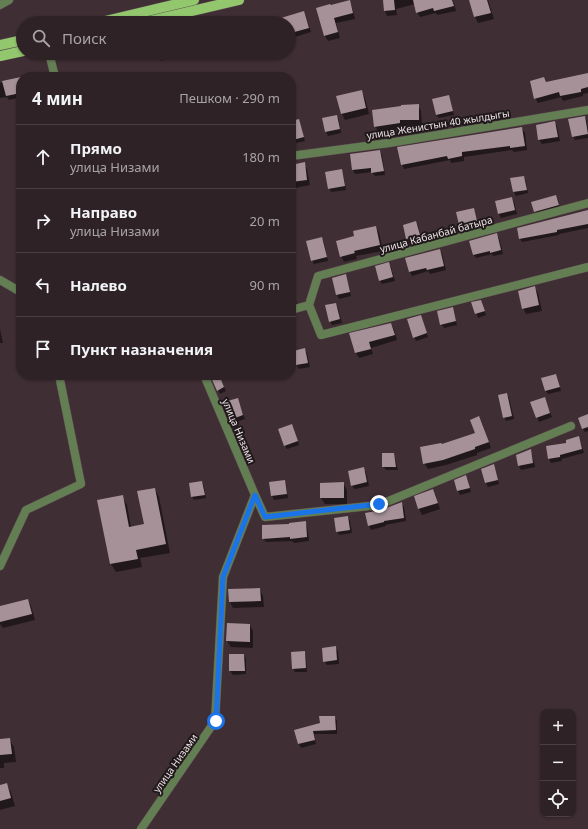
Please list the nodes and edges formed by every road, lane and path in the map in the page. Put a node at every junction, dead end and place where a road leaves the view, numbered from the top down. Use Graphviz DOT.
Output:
graph roads {
  1 [pos="9,0"];
  2 [pos="194,0"];
  3 [pos="239,0"];
  4 [pos="0,5"];
  5 [pos="127,16"];
  6 [pos="171,16"];
  7 [pos="16,42"];
  8 [pos="0,45"];
  9 [pos="16,53"];
  10 [pos="0,56"];
  11 [pos="51,60"];
  12 [pos="54,72"];
  13 [pos="588,110"];
  14 [pos="296,155"];
  15 [pos="588,203"];
  16 [pos="588,267"];
  17 [pos="0,280"];
  18 [pos="16,289"];
  19 [pos="309,305"];
  20 [pos="296,309"];
  21 [pos="60,380"];
  22 [pos="206,380"];
  23 [pos="571,426"];
  24 [pos="255,495"];
  25 [pos="0,566"];
  26 [pos="141,829"];
  1 -- 4 [label="street"];
  2 -- 5 [label="main road"];
  3 -- 6 [label="main road"];
  7 -- 8 [label="main road"];
  9 -- 10 [label="main road"];
  11 -- 12 [label="street"];
  13 -- 14 [label="street, улица Женистын 40 жылдыгы"];
  15 -- 19 [label="street, улица Кабанбай батыра"];
  16 -- 19 [label="street"];
  17 -- 18 [label="street"];
  19 -- 20 [label="street"];
  21 -- 25 [label="street"];
  22 -- 24 [label="street, улица Низами"];
  23 -- 24 [label="street, улица Низами"];
  24 -- 26 [label="street, улица Низами"];
}
